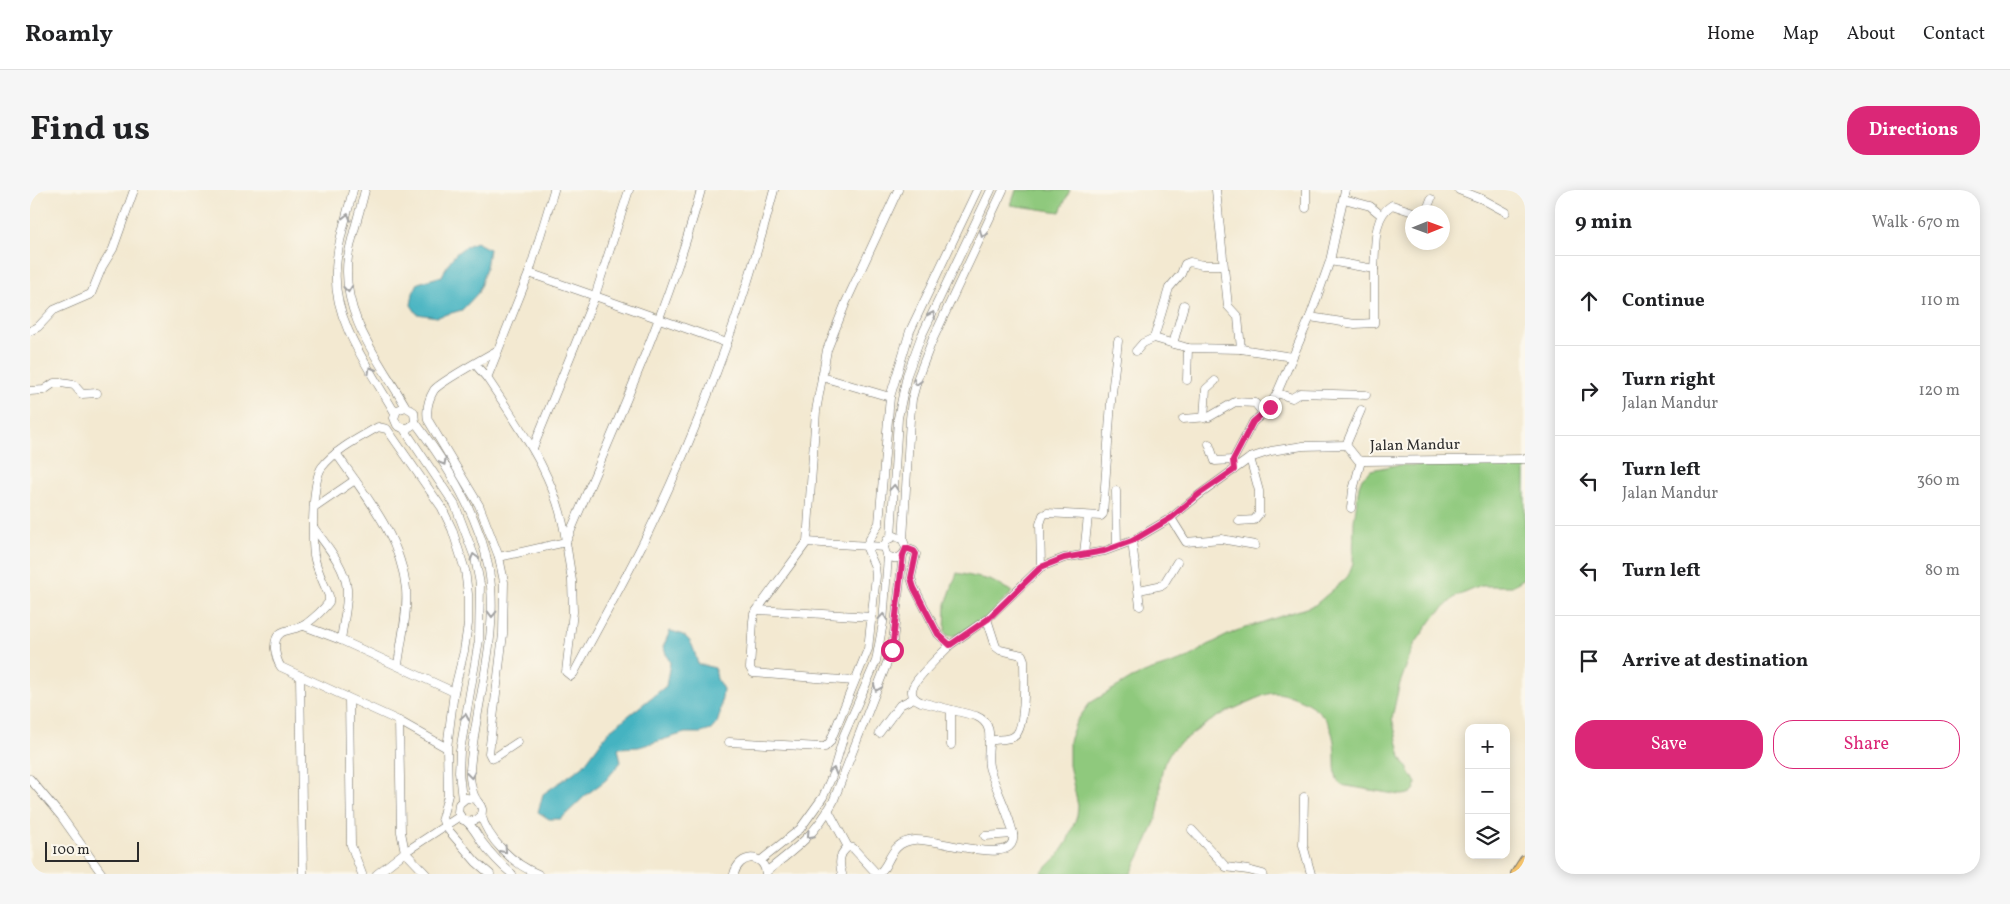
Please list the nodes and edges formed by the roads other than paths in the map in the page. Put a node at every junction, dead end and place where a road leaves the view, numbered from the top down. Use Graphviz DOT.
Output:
graph roads {
  1 [pos="353,190"];
  2 [pos="365,190"];
  3 [pos="554,190"];
  4 [pos="629,190"];
  5 [pos="702,190"];
  6 [pos="774,190"];
  7 [pos="898,190"];
  8 [pos="977,190"];
  9 [pos="991,190"];
  10 [pos="1004,190"];
  11 [pos="1216,190"];
  12 [pos="1306,190"];
  13 [pos="1346,190"];
  14 [pos="1459,190"];
  15 [pos="131,192"];
  16 [pos="1344,199"];
  17 [pos="1431,199"];
  18 [pos="1429,205"];
  19 [pos="1306,208"];
  20 [pos="1405,209"];
  21 [pos="1506,212"];
  22 [pos="1382,215"];
  23 [pos="1330,261"];
  24 [pos="1223,265"];
  25 [pos="1374,269"];
  26 [pos="529,273"];
  27 [pos="595,296"];
  28 [pos="1184,305"];
  29 [pos="1310,317"];
  30 [pos="660,319"];
  31 [pos="30,332"];
  32 [pos="1154,338"];
  33 [pos="1118,341"];
  34 [pos="727,343"];
  35 [pos="1173,344"];
  36 [pos="1188,348"];
  37 [pos="1241,349"];
  38 [pos="498,350"];
  39 [pos="1136,351"];
  40 [pos="1292,357"];
  41 [pos="475,364"];
  42 [pos="822,377"];
  43 [pos="487,378"];
  44 [pos="1187,380"];
  45 [pos="1215,381"];
  46 [pos="30,391"];
  47 [pos="97,393"];
  48 [pos="1278,393"];
  49 [pos="1366,395"];
  50 [pos="890,396"];
  51 [pos="409,408"];
  52 [pos="427,408"];
  53 [pos="1361,410"];
  54 [pos="395,413"];
  55 [pos="1263,413"];
  56 [pos="1204,418"];
  57 [pos="1182,419"];
  58 [pos="415,422"];
  59 [pos="404,429"];
  60 [pos="1209,444"];
  61 [pos="1346,445"];
  62 [pos="533,448"];
  63 [pos="336,453"];
  64 [pos="1250,458"];
  65 [pos="1525,459"];
  66 [pos="1233,460"];
  67 [pos="1361,461"];
  68 [pos="1234,470"];
  69 [pos="355,480"];
  70 [pos="1116,491"];
  71 [pos="314,508"];
  72 [pos="1351,508"];
  73 [pos="1088,516"];
  74 [pos="1171,518"];
  75 [pos="1239,521"];
  76 [pos="314,528"];
  77 [pos="890,537"];
  78 [pos="1132,541"];
  79 [pos="566,542"];
  80 [pos="807,542"];
  81 [pos="1255,545"];
  82 [pos="866,546"];
  83 [pos="1117,546"];
  84 [pos="884,547"];
  85 [pos="904,548"];
  86 [pos="1084,554"];
  87 [pos="888,556"];
  88 [pos="499,557"];
  89 [pos="1177,562"];
  90 [pos="1041,567"];
  91 [pos="1139,590"];
  92 [pos="347,597"];
  93 [pos="330,599"];
  94 [pos="1140,606"];
  95 [pos="759,610"];
  96 [pos="872,617"];
  97 [pos="988,619"];
  98 [pos="304,626"];
  99 [pos="341,640"];
  100 [pos="950,645"];
  101 [pos="398,665"];
  102 [pos="300,676"];
  103 [pos="854,681"];
  104 [pos="454,692"];
  105 [pos="914,698"];
  106 [pos="349,699"];
  107 [pos="952,710"];
  108 [pos="399,721"];
  109 [pos="879,733"];
  110 [pos="989,741"];
  111 [pos="518,742"];
  112 [pos="729,742"];
  113 [pos="951,745"];
  114 [pos="447,748"];
  115 [pos="30,779"];
  116 [pos="1304,797"];
  117 [pos="476,799"];
  118 [pos="462,800"];
  119 [pos="828,810"];
  120 [pos="481,814"];
  121 [pos="463,818"];
  122 [pos="442,828"];
  123 [pos="1192,830"];
  124 [pos="1013,834"];
  125 [pos="985,836"];
  126 [pos="848,847"];
  127 [pos="405,852"];
  128 [pos="760,862"];
  129 [pos="1243,872"];
  130 [pos="97,873"];
  131 [pos="766,873"];
  132 [pos="303,874"];
  133 [pos="362,874"];
  134 [pos="377,874"];
  135 [pos="426,874"];
  136 [pos="490,874"];
  137 [pos="512,874"];
  138 [pos="538,874"];
  139 [pos="733,874"];
  140 [pos="842,874"];
  141 [pos="1263,874"];
  142 [pos="1311,874"];
  54 -- 1 [label="street, one-way"];
  2 -- 51 [label="street, one-way"];
  3 -- 26 [label="street"];
  4 -- 27 [label="street"];
  5 -- 30 [label="street"];
  6 -- 34 [label="street"];
  7 -- 42 [label="street"];
  8 -- 50 [label="street"];
  77 -- 9 [label="street, one-way"];
  10 -- 85 [label="street, one-way"];
  11 -- 24 [label="street"];
  12 -- 19 [label="street"];
  13 -- 16 [label="street"];
  14 -- 21 [label="street"];
  15 -- 31 [label="street"];
  16 -- 22 [label="street"];
  16 -- 23 [label="street"];
  17 -- 18 [label="street"];
  20 -- 22 [label="street"];
  22 -- 25 [label="street"];
  23 -- 25 [label="street"];
  23 -- 29 [label="street"];
  24 -- 32 [label="street"];
  24 -- 37 [label="street"];
  25 -- 29 [label="street"];
  26 -- 27 [label="street"];
  26 -- 38 [label="street"];
  27 -- 30 [label="street"];
  27 -- 62 [label="street"];
  28 -- 35 [label="street"];
  29 -- 40 [label="street"];
  30 -- 34 [label="street"];
  30 -- 79 [label="street"];
  32 -- 35 [label="street"];
  32 -- 39 [label="street"];
  33 -- 73 [label="street"];
  34 -- 79 [label="street"];
  35 -- 36 [label="street"];
  36 -- 37 [label="street"];
  36 -- 44 [label="street"];
  37 -- 40 [label="street"];
  38 -- 41 [label="street"];
  38 -- 43 [label="street"];
  40 -- 48 [label="street"];
  41 -- 43 [label="street"];
  41 -- 52 [label="street"];
  42 -- 50 [label="street"];
  42 -- 80 [label="street"];
  43 -- 62 [label="street"];
  45 -- 56 [label="street"];
  46 -- 47 [label="street"];
  48 -- 49 [label="street"];
  48 -- 55 [label="street"];
  50 -- 82 [label="street"];
  51 -- 52 [label="street"];
  51 -- 54 [label="street"];
  51 -- 58 [label="street"];
  52 -- 88 [label="street"];
  53 -- 61 [label="street"];
  54 -- 59 [label="street"];
  55 -- 56 [label="street"];
  55 -- 66 [label="street"];
  56 -- 57 [label="street"];
  58 -- 59 [label="street"];
  58 -- 117 [label="street, one-way"];
  118 -- 59 [label="street, one-way"];
  60 -- 66 [label="street"];
  61 -- 64 [label="street"];
  61 -- 67 [label="street, Jalan Mandur"];
  62 -- 79 [label="street"];
  63 -- 69 [label="street"];
  63 -- 71 [label="street"];
  63 -- 104 [label="street"];
  64 -- 68 [label="street"];
  64 -- 75 [label="street"];
  65 -- 67 [label="street, Jalan Mandur"];
  66 -- 68 [label="street"];
  67 -- 72 [label="street"];
  68 -- 74 [label="street"];
  69 -- 71 [label="street"];
  69 -- 101 [label="street"];
  70 -- 83 [label="street"];
  71 -- 76 [label="street"];
  73 -- 86 [label="street"];
  73 -- 90 [label="street"];
  74 -- 78 [label="street"];
  74 -- 81 [label="street"];
  76 -- 92 [label="street"];
  76 -- 93 [label="street"];
  77 -- 84 [label="street"];
  77 -- 85 [label="street"];
  78 -- 83 [label="street"];
  78 -- 91 [label="street"];
  79 -- 88 [label="street"];
  80 -- 82 [label="street"];
  80 -- 95 [label="street"];
  82 -- 84 [label="street"];
  82 -- 96 [label="street"];
  83 -- 86 [label="street"];
  84 -- 87 [label="street"];
  85 -- 87 [label="street"];
  85 -- 100 [label="street"];
  85 -- 119 [label="street, one-way"];
  86 -- 90 [label="street"];
  128 -- 87 [label="street, one-way"];
  88 -- 111 [label="street"];
  89 -- 91 [label="street"];
  90 -- 97 [label="street"];
  91 -- 94 [label="street"];
  92 -- 93 [label="street"];
  92 -- 99 [label="street"];
  93 -- 98 [label="street"];
  95 -- 96 [label="street"];
  95 -- 103 [label="street"];
  96 -- 103 [label="street"];
  97 -- 100 [label="street"];
  97 -- 110 [label="street"];
  98 -- 99 [label="street"];
  98 -- 102 [label="street"];
  99 -- 101 [label="street"];
  100 -- 105 [label="street"];
  101 -- 104 [label="street"];
  102 -- 106 [label="street"];
  102 -- 132 [label="street"];
  103 -- 112 [label="street"];
  104 -- 114 [label="street"];
  105 -- 107 [label="street"];
  105 -- 109 [label="street"];
  106 -- 108 [label="street"];
  106 -- 133 [label="street"];
  107 -- 110 [label="street"];
  107 -- 113 [label="street"];
  108 -- 114 [label="street"];
  108 -- 127 [label="street"];
  110 -- 124 [label="street"];
  114 -- 122 [label="street"];
  115 -- 130 [label="street"];
  116 -- 142 [label="street"];
  117 -- 118 [label="street"];
  117 -- 120 [label="street"];
  118 -- 121 [label="street"];
  119 -- 126 [label="street"];
  119 -- 131 [label="street, one-way"];
  120 -- 121 [label="street"];
  120 -- 138 [label="street, one-way"];
  121 -- 122 [label="street"];
  121 -- 137 [label="street"];
  122 -- 127 [label="street"];
  122 -- 136 [label="street"];
  123 -- 129 [label="street"];
  124 -- 125 [label="street"];
  124 -- 126 [label="street"];
  126 -- 140 [label="street"];
  127 -- 134 [label="street"];
  127 -- 135 [label="street"];
  128 -- 131 [label="street"];
  128 -- 139 [label="street"];
  129 -- 141 [label="street"];
}
